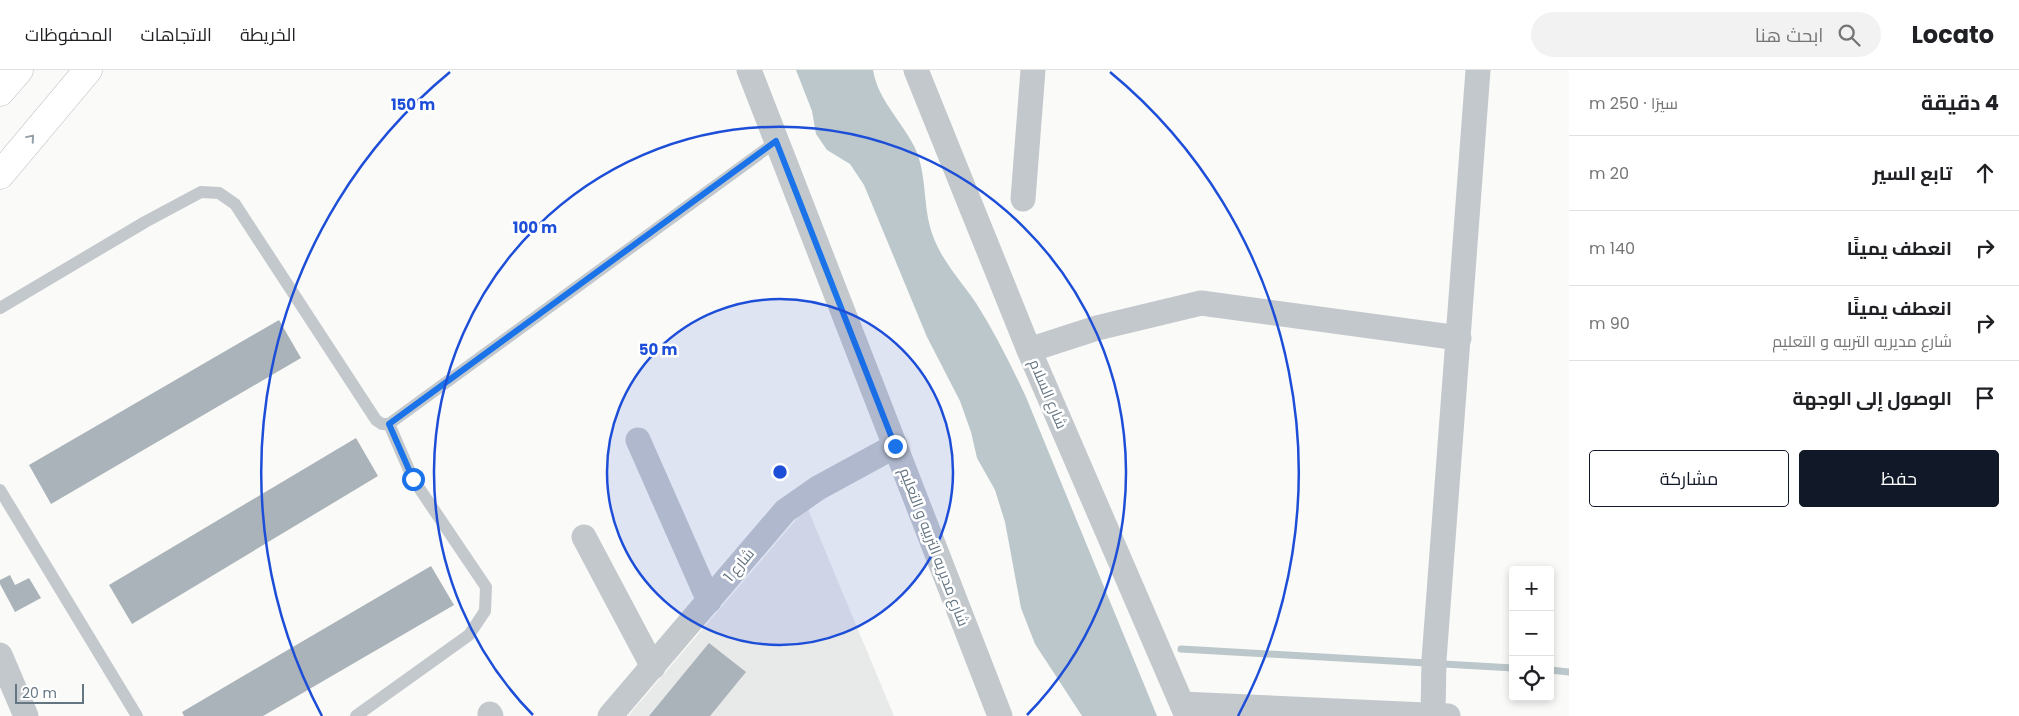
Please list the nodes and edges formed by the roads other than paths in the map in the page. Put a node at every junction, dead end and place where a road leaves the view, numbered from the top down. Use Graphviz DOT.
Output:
graph roads {
  1 [pos="19,70"];
  2 [pos="88,70"];
  3 [pos="749,70"];
  4 [pos="916,70"];
  5 [pos="1033,70"];
  6 [pos="1478,70"];
  7 [pos="0,92"];
  8 [pos="776,141"];
  9 [pos="0,175"];
  10 [pos="1023,199"];
  11 [pos="0,308"];
  12 [pos="1459,338"];
  13 [pos="1029,350"];
  14 [pos="389,424"];
  15 [pos="638,440"];
  16 [pos="895,446"];
  17 [pos="0,490"];
  18 [pos="584,537"];
  19 [pos="709,601"];
  20 [pos="2,664"];
  21 [pos="653,667"];
  22 [pos="1184,710"];
  23 [pos="1438,710"];
  24 [pos="26,716"];
  25 [pos="137,716"];
  26 [pos="356,716"];
  27 [pos="610,716"];
  28 [pos="1000,716"];
  1 -- 7 [label="main road"];
  9 -- 2 [label="main road, one-way"];
  3 -- 8 [label="street, شارع مديريه التربيه و التعليم"];
  4 -- 13 [label="street, شارع السلام"];
  5 -- 10 [label="street"];
  6 -- 12 [label="street"];
  8 -- 14 [label="lane"];
  8 -- 16 [label="street, شارع مديريه التربيه و التعليم"];
  11 -- 14 [label="lane"];
  12 -- 13 [label="street"];
  12 -- 23 [label="street"];
  13 -- 22 [label="street, شارع السلام"];
  14 -- 26 [label="lane"];
  15 -- 19 [label="street"];
  16 -- 19 [label="street, شارع 1"];
  16 -- 28 [label="street, شارع مديريه التربيه و التعليم"];
  17 -- 25 [label="lane"];
  18 -- 21 [label="street"];
  19 -- 21 [label="street, شارع 1"];
  20 -- 24 [label="street"];
  21 -- 27 [label="street, شارع 1"];
  22 -- 23 [label="street"];
}
